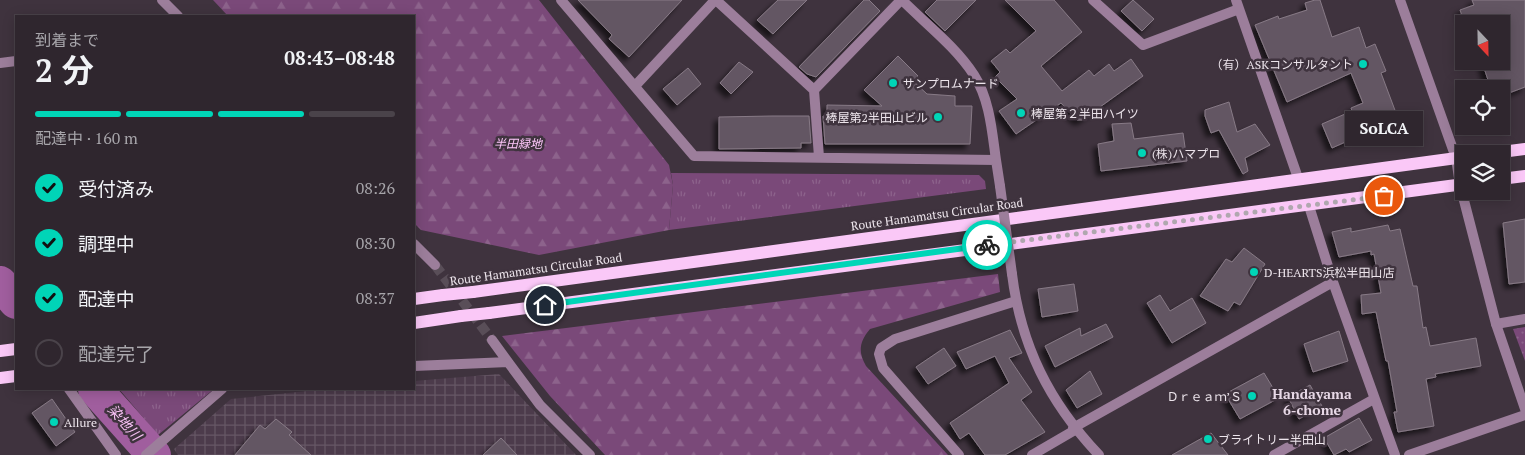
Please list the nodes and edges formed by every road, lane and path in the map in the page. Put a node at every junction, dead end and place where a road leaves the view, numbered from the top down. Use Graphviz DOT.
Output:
graph roads {
  1 [pos="162,0"];
  2 [pos="561,0"];
  3 [pos="715,0"];
  4 [pos="902,0"];
  5 [pos="1093,0"];
  6 [pos="1400,0"];
  7 [pos="1238,4"];
  8 [pos="177,15"];
  9 [pos="15,61"];
  10 [pos="0,63"];
  11 [pos="635,86"];
  12 [pos="814,90"];
  13 [pos="1455,145"];
  14 [pos="1525,149"];
  15 [pos="1510,151"];
  16 [pos="820,157"];
  17 [pos="1455,158"];
  18 [pos="996,160"];
  19 [pos="1525,176"];
  20 [pos="1298,178"];
  21 [pos="1510,178"];
  22 [pos="1455,186"];
  23 [pos="1466,200"];
  24 [pos="1309,206"];
  25 [pos="415,245"];
  26 [pos="435,265"];
  27 [pos="1333,282"];
  28 [pos="415,299"];
  29 [pos="1016,301"];
  30 [pos="1525,320"];
  31 [pos="415,323"];
  32 [pos="1496,324"];
  33 [pos="492,340"];
  34 [pos="15,349"];
  35 [pos="0,351"];
  36 [pos="508,362"];
  37 [pos="415,366"];
  38 [pos="15,376"];
  39 [pos="0,378"];
  40 [pos="71,390"];
  41 [pos="221,390"];
  42 [pos="1374,399"];
  43 [pos="1525,409"];
  44 [pos="1525,415"];
  45 [pos="1074,429"];
  46 [pos="116,455"];
  47 [pos="146,455"];
  48 [pos="590,455"];
  49 [pos="959,455"];
  50 [pos="1032,455"];
  51 [pos="1099,455"];
  52 [pos="1274,455"];
  53 [pos="1395,455"];
  54 [pos="1409,455"];
  1 -- 8 [label="street"];
  2 -- 11 [label="street"];
  3 -- 11 [label="street"];
  3 -- 12 [label="street"];
  4 -- 12 [label="street"];
  4 -- 18 [label="street"];
  5 -- 7 [label="street"];
  6 -- 13 [label="street"];
  7 -- 20 [label="street"];
  9 -- 10 [label="street"];
  11 -- 16 [label="street"];
  12 -- 16 [label="street"];
  14 -- 15 [label="main road"];
  16 -- 18 [label="street"];
  17 -- 20 [label="main road, Route Hamamatsu Circular Road"];
  18 -- 29 [label="street, bridge"];
  19 -- 21 [label="main road"];
  20 -- 28 [label="main road, Route Hamamatsu Circular Road, bridge"];
  22 -- 24 [label="main road"];
  23 -- 32 [label="street"];
  24 -- 27 [label="street"];
  24 -- 31 [label="main road, bridge"];
  25 -- 26 [label="street"];
  27 -- 42 [label="street"];
  27 -- 45 [label="street"];
  29 -- 45 [label="street"];
  29 -- 49 [label="street"];
  30 -- 32 [label="street"];
  32 -- 43 [label="street"];
  33 -- 36 [label="street"];
  34 -- 35 [label="main road"];
  36 -- 37 [label="street"];
  36 -- 48 [label="street"];
  38 -- 39 [label="main road"];
  40 -- 46 [label="street"];
  41 -- 47 [label="street"];
  42 -- 52 [label="street"];
  42 -- 53 [label="street"];
  44 -- 54 [label="street"];
  45 -- 50 [label="street"];
  45 -- 51 [label="street"];
}
